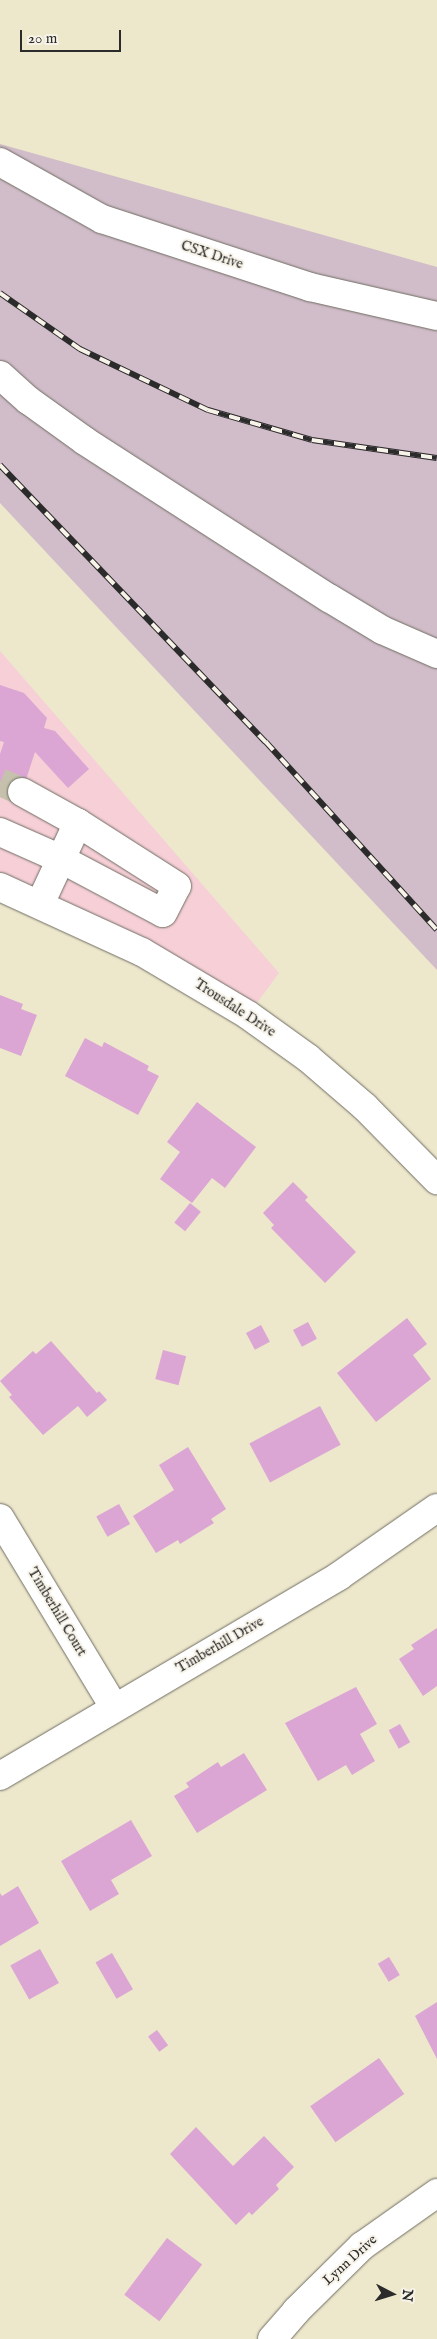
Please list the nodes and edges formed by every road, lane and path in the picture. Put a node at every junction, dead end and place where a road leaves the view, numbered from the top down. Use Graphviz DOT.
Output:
graph roads {
  1 [pos="0,162"];
  2 [pos="437,316"];
  3 [pos="0,375"];
  4 [pos="437,654"];
  5 [pos="22,792"];
  6 [pos="0,812"];
  7 [pos="0,832"];
  8 [pos="69,842"];
  9 [pos="0,887"];
  10 [pos="40,904"];
  11 [pos="437,1180"];
  12 [pos="437,1508"];
  13 [pos="0,1518"];
  14 [pos="114,1707"];
  15 [pos="0,1776"];
  16 [pos="437,2192"];
  17 [pos="272,2339"];
  1 -- 2 [label="street, CSX Drive"];
  3 -- 4 [label="street"];
  5 -- 8 [label="street"];
  6 -- 8 [label="street"];
  7 -- 8 [label="street"];
  8 -- 10 [label="street"];
  9 -- 10 [label="street, Trousdale Drive"];
  10 -- 11 [label="street, Trousdale Drive"];
  12 -- 14 [label="street, Timberhill Drive"];
  13 -- 14 [label="street, Timberhill Court"];
  14 -- 15 [label="street, Timberhill Drive"];
  16 -- 17 [label="street, Lynn Drive"];
}
